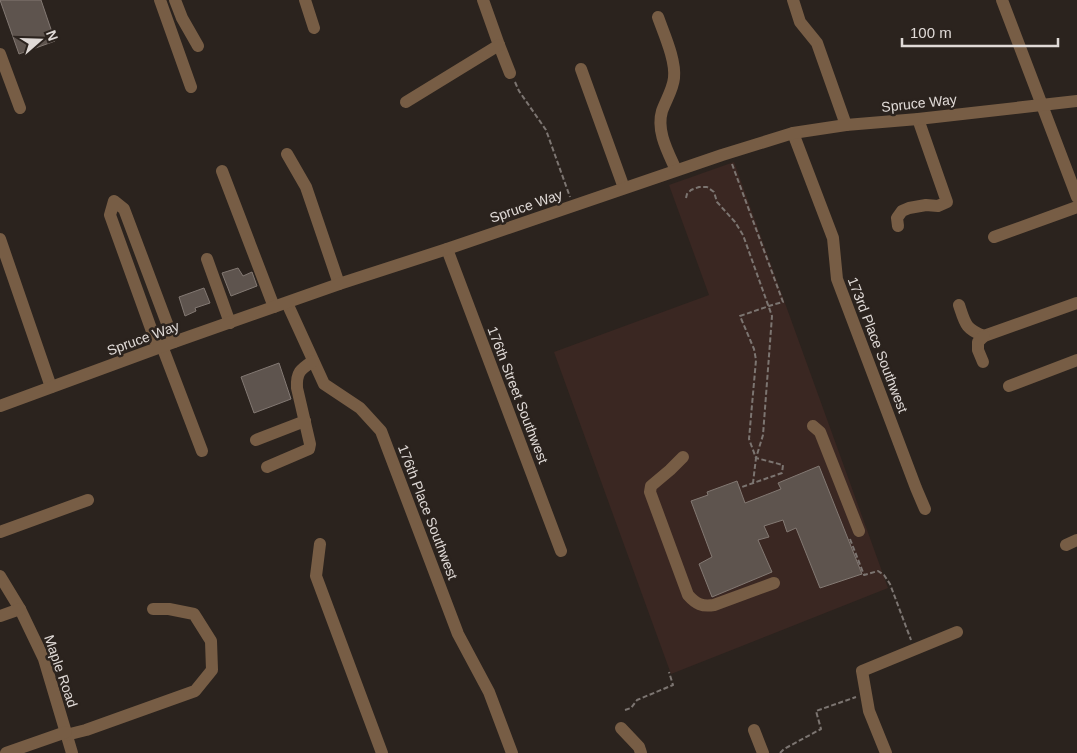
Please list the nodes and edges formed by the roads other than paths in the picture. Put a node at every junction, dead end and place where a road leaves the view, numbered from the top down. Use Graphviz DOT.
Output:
graph roads {
  1 [pos="160,0"];
  2 [pos="175,0"];
  3 [pos="305,0"];
  4 [pos="483,0"];
  5 [pos="793,0"];
  6 [pos="1002,0"];
  7 [pos="658,17"];
  8 [pos="314,28"];
  9 [pos="499,45"];
  10 [pos="198,46"];
  11 [pos="0,54"];
  12 [pos="581,69"];
  13 [pos="510,73"];
  14 [pos="191,87"];
  15 [pos="1077,101"];
  16 [pos="406,102"];
  17 [pos="1041,105"];
  18 [pos="20,108"];
  19 [pos="918,118"];
  20 [pos="846,125"];
  21 [pos="793,133"];
  22 [pos="288,154"];
  23 [pos="676,170"];
  24 [pos="222,171"];
  25 [pos="624,188"];
  26 [pos="1077,197"];
  27 [pos="1077,207"];
  28 [pos="898,226"];
  29 [pos="994,237"];
  30 [pos="0,239"];
  31 [pos="447,249"];
  32 [pos="207,259"];
  33 [pos="339,284"];
  34 [pos="287,303"];
  35 [pos="1077,303"];
  36 [pos="959,305"];
  37 [pos="274,307"];
  38 [pos="230,323"];
  39 [pos="984,336"];
  40 [pos="165,345"];
  41 [pos="1077,360"];
  42 [pos="313,361"];
  43 [pos="983,362"];
  44 [pos="1009,386"];
  45 [pos="51,387"];
  46 [pos="0,406"];
  47 [pos="305,421"];
  48 [pos="813,426"];
  49 [pos="256,440"];
  50 [pos="202,451"];
  51 [pos="683,456"];
  52 [pos="267,467"];
  53 [pos="88,500"];
  54 [pos="925,509"];
  55 [pos="0,532"];
  56 [pos="859,532"];
  57 [pos="320,544"];
  58 [pos="561,551"];
  59 [pos="0,576"];
  60 [pos="774,583"];
  61 [pos="20,608"];
  62 [pos="153,609"];
  63 [pos="0,616"];
  64 [pos="957,632"];
  65 [pos="621,728"];
  66 [pos="754,730"];
  67 [pos="66,733"];
  68 [pos="6,753"];
  69 [pos="72,753"];
  70 [pos="382,753"];
  71 [pos="512,753"];
  72 [pos="641,753"];
  73 [pos="763,753"];
  74 [pos="886,753"];
  1 -- 14 [label="street"];
  2 -- 10 [label="street"];
  3 -- 8 [label="street"];
  4 -- 9 [label="street"];
  5 -- 20 [label="street"];
  6 -- 17 [label="street"];
  7 -- 23 [label="street"];
  9 -- 13 [label="street"];
  9 -- 16 [label="street"];
  11 -- 18 [label="street"];
  12 -- 25 [label="street"];
  15 -- 17 [label="street, Spruce Way"];
  17 -- 19 [label="street, Spruce Way"];
  17 -- 26 [label="street"];
  19 -- 20 [label="street, Spruce Way"];
  19 -- 28 [label="street"];
  20 -- 21 [label="street, Spruce Way"];
  21 -- 23 [label="street, Spruce Way"];
  21 -- 54 [label="street, 173rd Place Southwest"];
  22 -- 33 [label="street"];
  23 -- 25 [label="street, Spruce Way"];
  24 -- 37 [label="street"];
  25 -- 31 [label="street, Spruce Way"];
  27 -- 29 [label="street"];
  30 -- 45 [label="street"];
  31 -- 33 [label="street, Spruce Way"];
  31 -- 58 [label="street, 176th Street Southwest"];
  32 -- 38 [label="street"];
  33 -- 34 [label="street, Spruce Way"];
  34 -- 37 [label="street, Spruce Way"];
  34 -- 42 [label="street, 176th Place Southwest"];
  35 -- 39 [label="street"];
  36 -- 39 [label="street"];
  37 -- 38 [label="street, Spruce Way"];
  38 -- 40 [label="street, Spruce Way"];
  39 -- 43 [label="street"];
  40 -- 40 [label="street"];
  40 -- 45 [label="street, Spruce Way"];
  40 -- 50 [label="street"];
  41 -- 44 [label="street"];
  42 -- 47 [label="street"];
  42 -- 71 [label="street, 176th Place Southwest"];
  45 -- 46 [label="street, Spruce Way"];
  47 -- 49 [label="street"];
  47 -- 52 [label="street"];
  48 -- 56 [label="street"];
  51 -- 60 [label="street"];
  53 -- 55 [label="street"];
  57 -- 70 [label="street"];
  59 -- 61 [label="street, Maple Road"];
  61 -- 63 [label="street"];
  61 -- 67 [label="street, Maple Road"];
  62 -- 67 [label="street"];
  64 -- 74 [label="street"];
  65 -- 72 [label="street"];
  66 -- 73 [label="street"];
  67 -- 68 [label="street"];
  67 -- 69 [label="street, Maple Road"];
}
